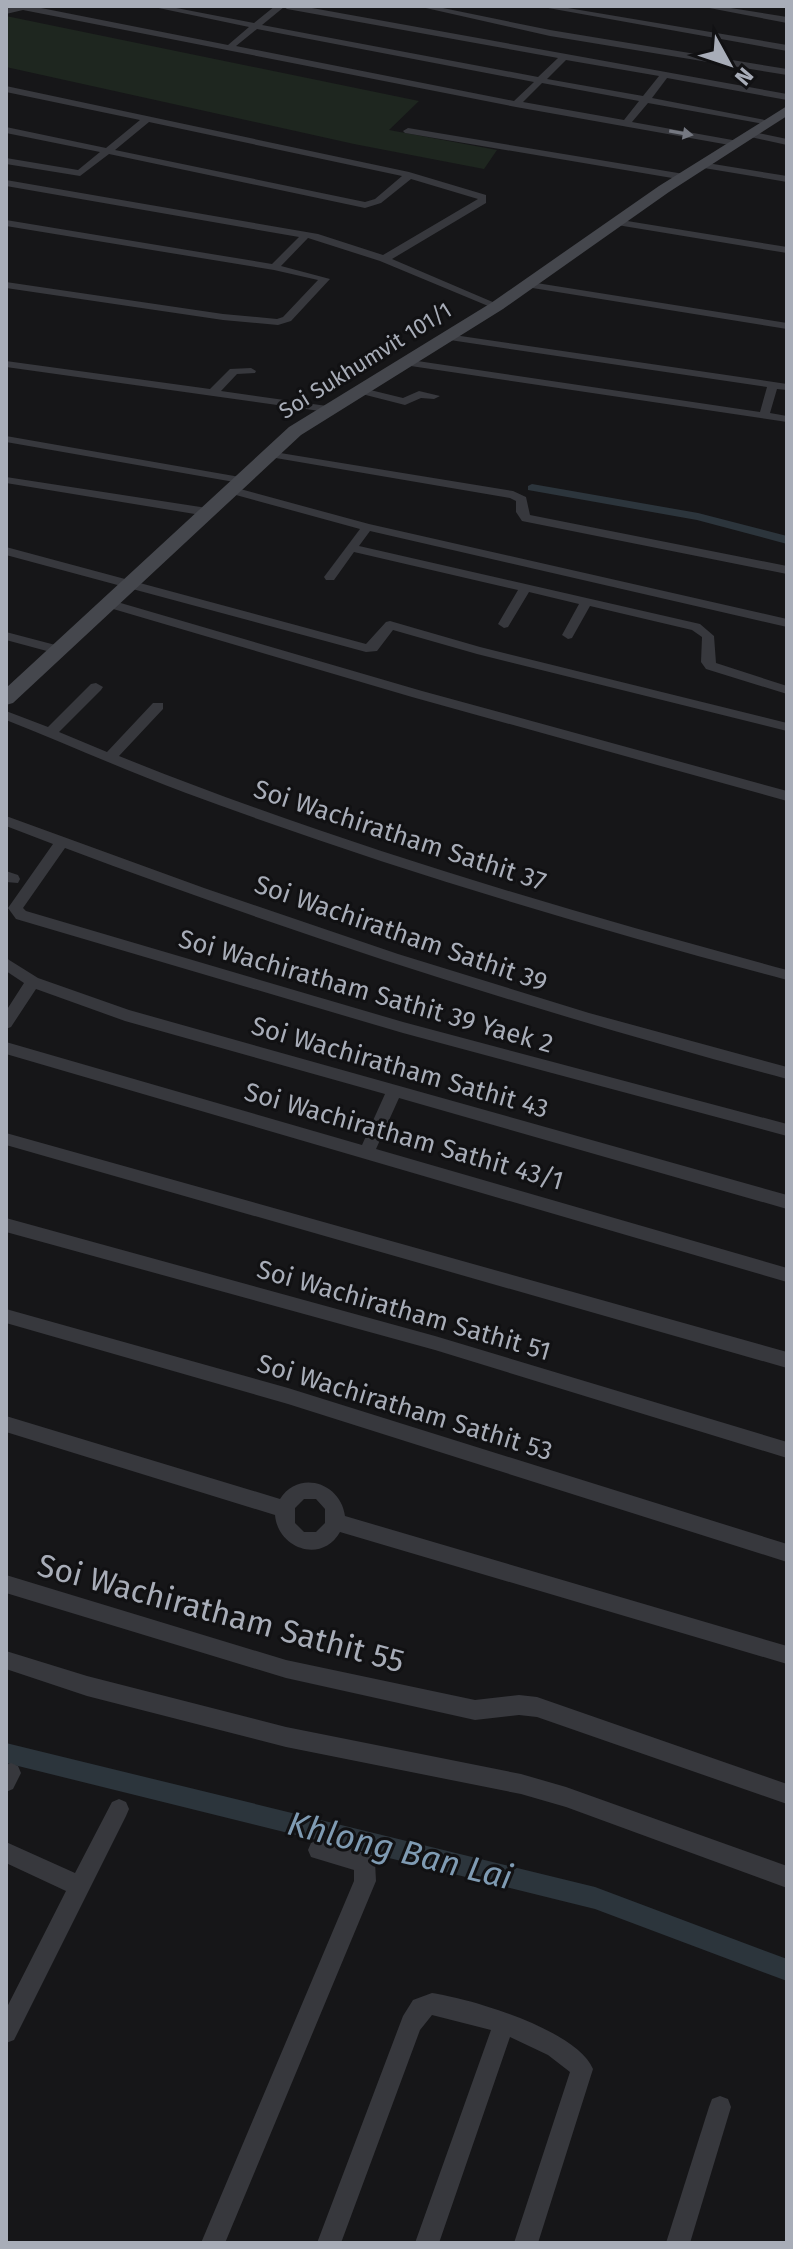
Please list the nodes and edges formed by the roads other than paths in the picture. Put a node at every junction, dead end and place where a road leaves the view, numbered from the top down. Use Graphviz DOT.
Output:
graph roads {
  1 [pos="25,6"];
  2 [pos="153,6"];
  3 [pos="280,6"];
  4 [pos="287,6"];
  5 [pos="421,6"];
  6 [pos="541,6"];
  7 [pos="703,6"];
  8 [pos="6,11"];
  9 [pos="787,20"];
  10 [pos="258,27"];
  11 [pos="229,48"];
  12 [pos="787,48"];
  13 [pos="449,55"];
  14 [pos="564,57"];
  15 [pos="787,72"];
  16 [pos="665,75"];
  17 [pos="425,77"];
  18 [pos="542,81"];
  19 [pos="417,85"];
  20 [pos="6,89"];
  21 [pos="787,97"];
  22 [pos="646,99"];
  23 [pos="516,104"];
  24 [pos="780,117"];
  25 [pos="148,119"];
  26 [pos="626,124"];
  27 [pos="6,130"];
  28 [pos="408,131"];
  29 [pos="742,138"];
  30 [pos="787,142"];
  31 [pos="107,151"];
  32 [pos="6,161"];
  33 [pos="701,165"];
  34 [pos="409,175"];
  35 [pos="684,177"];
  36 [pos="787,179"];
  37 [pos="6,183"];
  38 [pos="615,222"];
  39 [pos="6,223"];
  40 [pos="306,235"];
  41 [pos="787,250"];
  42 [pos="384,259"];
  43 [pos="274,267"];
  44 [pos="524,284"];
  45 [pos="6,285"];
  46 [pos="497,306"];
  47 [pos="787,326"];
  48 [pos="447,337"];
  49 [pos="404,362"];
  50 [pos="6,364"];
  51 [pos="251,371"];
  52 [pos="773,385"];
  53 [pos="787,387"];
  54 [pos="358,390"];
  55 [pos="212,394"];
  56 [pos="434,396"];
  57 [pos="327,409"];
  58 [pos="764,416"];
  59 [pos="787,419"];
  60 [pos="6,439"];
  61 [pos="268,454"];
  62 [pos="6,480"];
  63 [pos="234,485"];
  64 [pos="207,512"];
  65 [pos="367,527"];
  66 [pos="351,547"];
  67 [pos="6,551"];
  68 [pos="787,570"];
  69 [pos="330,577"];
  70 [pos="130,582"];
  71 [pos="525,588"];
  72 [pos="586,602"];
  73 [pos="107,603"];
  74 [pos="787,623"];
  75 [pos="504,624"];
  76 [pos="568,635"];
  77 [pos="6,636"];
  78 [pos="58,650"];
  79 [pos="96,687"];
  80 [pos="787,690"];
  81 [pos="6,699"];
  82 [pos="158,706"];
  83 [pos="6,715"];
  84 [pos="787,727"];
  85 [pos="50,733"];
  86 [pos="110,757"];
  87 [pos="787,796"];
  88 [pos="6,821"];
  89 [pos="62,842"];
  90 [pos="7,964"];
  91 [pos="787,975"];
  92 [pos="33,982"];
  93 [pos="6,1023"];
  94 [pos="6,1048"];
  95 [pos="787,1073"];
  96 [pos="394,1091"];
  97 [pos="787,1130"];
  98 [pos="6,1139"];
  99 [pos="367,1152"];
  100 [pos="787,1202"];
  101 [pos="6,1225"];
  102 [pos="787,1275"];
  103 [pos="6,1316"];
  104 [pos="787,1360"];
  105 [pos="6,1424"];
  106 [pos="787,1450"];
  107 [pos="284,1509"];
  108 [pos="336,1522"];
  109 [pos="787,1553"];
  110 [pos="6,1584"];
  111 [pos="787,1655"];
  112 [pos="6,1660"];
  113 [pos="787,1794"];
  114 [pos="119,1809"];
  115 [pos="318,1850"];
  116 [pos="6,1852"];
  117 [pos="787,1877"];
  118 [pos="80,1886"];
  119 [pos="504,2024"];
  120 [pos="6,2032"];
  121 [pos="720,2107"];
  122 [pos="213,2243"];
  123 [pos="329,2243"];
  124 [pos="427,2243"];
  125 [pos="526,2243"];
  126 [pos="678,2243"];
  1 -- 8 [label="street"];
  1 -- 11 [label="street"];
  2 -- 10 [label="street"];
  3 -- 10 [label="street"];
  4 -- 13 [label="street"];
  5 -- 15 [label="street"];
  6 -- 12 [label="street"];
  7 -- 9 [label="street"];
  10 -- 11 [label="street"];
  10 -- 13 [label="street"];
  11 -- 19 [label="street"];
  13 -- 14 [label="street"];
  13 -- 18 [label="street"];
  14 -- 16 [label="street"];
  14 -- 18 [label="street"];
  16 -- 21 [label="street"];
  16 -- 22 [label="street"];
  17 -- 19 [label="street"];
  18 -- 22 [label="street"];
  18 -- 23 [label="street"];
  19 -- 23 [label="street"];
  20 -- 25 [label="street"];
  22 -- 24 [label="street"];
  22 -- 26 [label="street"];
  23 -- 26 [label="street"];
  24 -- 29 [label="street, Soi Sukhumvit 101/1"];
  25 -- 31 [label="street"];
  25 -- 34 [label="street"];
  26 -- 29 [label="street, one-way"];
  27 -- 31 [label="street"];
  28 -- 35 [label="street"];
  29 -- 30 [label="street"];
  29 -- 33 [label="street, Soi Sukhumvit 101/1"];
  31 -- 32 [label="street"];
  31 -- 34 [label="street"];
  33 -- 35 [label="street, Soi Sukhumvit 101/1"];
  33 -- 36 [label="street"];
  34 -- 42 [label="street"];
  35 -- 38 [label="street, Soi Sukhumvit 101/1"];
  37 -- 40 [label="street"];
  38 -- 41 [label="street"];
  38 -- 44 [label="street, Soi Sukhumvit 101/1"];
  39 -- 43 [label="street"];
  40 -- 42 [label="street"];
  40 -- 43 [label="street"];
  42 -- 46 [label="street"];
  43 -- 45 [label="street"];
  44 -- 46 [label="street, Soi Sukhumvit 101/1"];
  44 -- 47 [label="street"];
  46 -- 48 [label="street, Soi Sukhumvit 101/1"];
  48 -- 49 [label="street, Soi Sukhumvit 101/1"];
  48 -- 52 [label="street"];
  49 -- 54 [label="street, Soi Sukhumvit 101/1"];
  49 -- 58 [label="street"];
  50 -- 55 [label="street"];
  51 -- 55 [label="street"];
  52 -- 53 [label="street"];
  52 -- 58 [label="street"];
  54 -- 56 [label="street"];
  54 -- 57 [label="street, Soi Sukhumvit 101/1"];
  55 -- 57 [label="street"];
  57 -- 61 [label="street, Soi Sukhumvit 101/1"];
  58 -- 59 [label="street"];
  60 -- 63 [label="street"];
  61 -- 63 [label="street, Soi Sukhumvit 101/1"];
  61 -- 68 [label="street"];
  62 -- 64 [label="street"];
  63 -- 64 [label="street, Soi Sukhumvit 101/1"];
  63 -- 65 [label="street"];
  64 -- 70 [label="street, Soi Sukhumvit 101/1"];
  65 -- 66 [label="street"];
  65 -- 74 [label="street"];
  66 -- 69 [label="street"];
  66 -- 71 [label="street"];
  67 -- 70 [label="street"];
  70 -- 73 [label="street, Soi Sukhumvit 101/1"];
  70 -- 84 [label="street"];
  71 -- 72 [label="street"];
  71 -- 75 [label="street"];
  72 -- 76 [label="street"];
  72 -- 80 [label="street"];
  73 -- 78 [label="street, Soi Sukhumvit 101/1"];
  73 -- 87 [label="street"];
  77 -- 78 [label="street"];
  78 -- 81 [label="street, Soi Sukhumvit 101/1"];
  79 -- 85 [label="street"];
  82 -- 86 [label="street"];
  83 -- 85 [label="street, Soi Wachiratham Sathit 37"];
  85 -- 86 [label="street, Soi Wachiratham Sathit 37"];
  86 -- 91 [label="street, Soi Wachiratham Sathit 37"];
  88 -- 89 [label="street, Soi Wachiratham Sathit 39"];
  89 -- 95 [label="street, Soi Wachiratham Sathit 39"];
  89 -- 97 [label="street, Soi Wachiratham Sathit 39 Yaek 2"];
  90 -- 92 [label="street, Soi Wachiratham Sathit 43"];
  92 -- 93 [label="street"];
  92 -- 96 [label="street, Soi Wachiratham Sathit 43"];
  94 -- 99 [label="street, Soi Wachiratham Sathit 43/1"];
  96 -- 99 [label="street"];
  96 -- 100 [label="street, Soi Wachiratham Sathit 43"];
  98 -- 104 [label="street"];
  99 -- 102 [label="street, Soi Wachiratham Sathit 43/1"];
  101 -- 106 [label="street, Soi Wachiratham Sathit 51"];
  103 -- 109 [label="street, Soi Wachiratham Sathit 53"];
  105 -- 107 [label="street"];
  107 -- 108 [label="street"];
  107 -- 108 [label="street"];
  108 -- 111 [label="street"];
  110 -- 113 [label="street, Soi Wachiratham Sathit 55"];
  112 -- 117 [label="street"];
  114 -- 118 [label="street"];
  115 -- 122 [label="street"];
  116 -- 118 [label="street"];
  118 -- 120 [label="street"];
  119 -- 123 [label="street"];
  119 -- 124 [label="street"];
  119 -- 125 [label="street"];
  121 -- 126 [label="street"];
}
